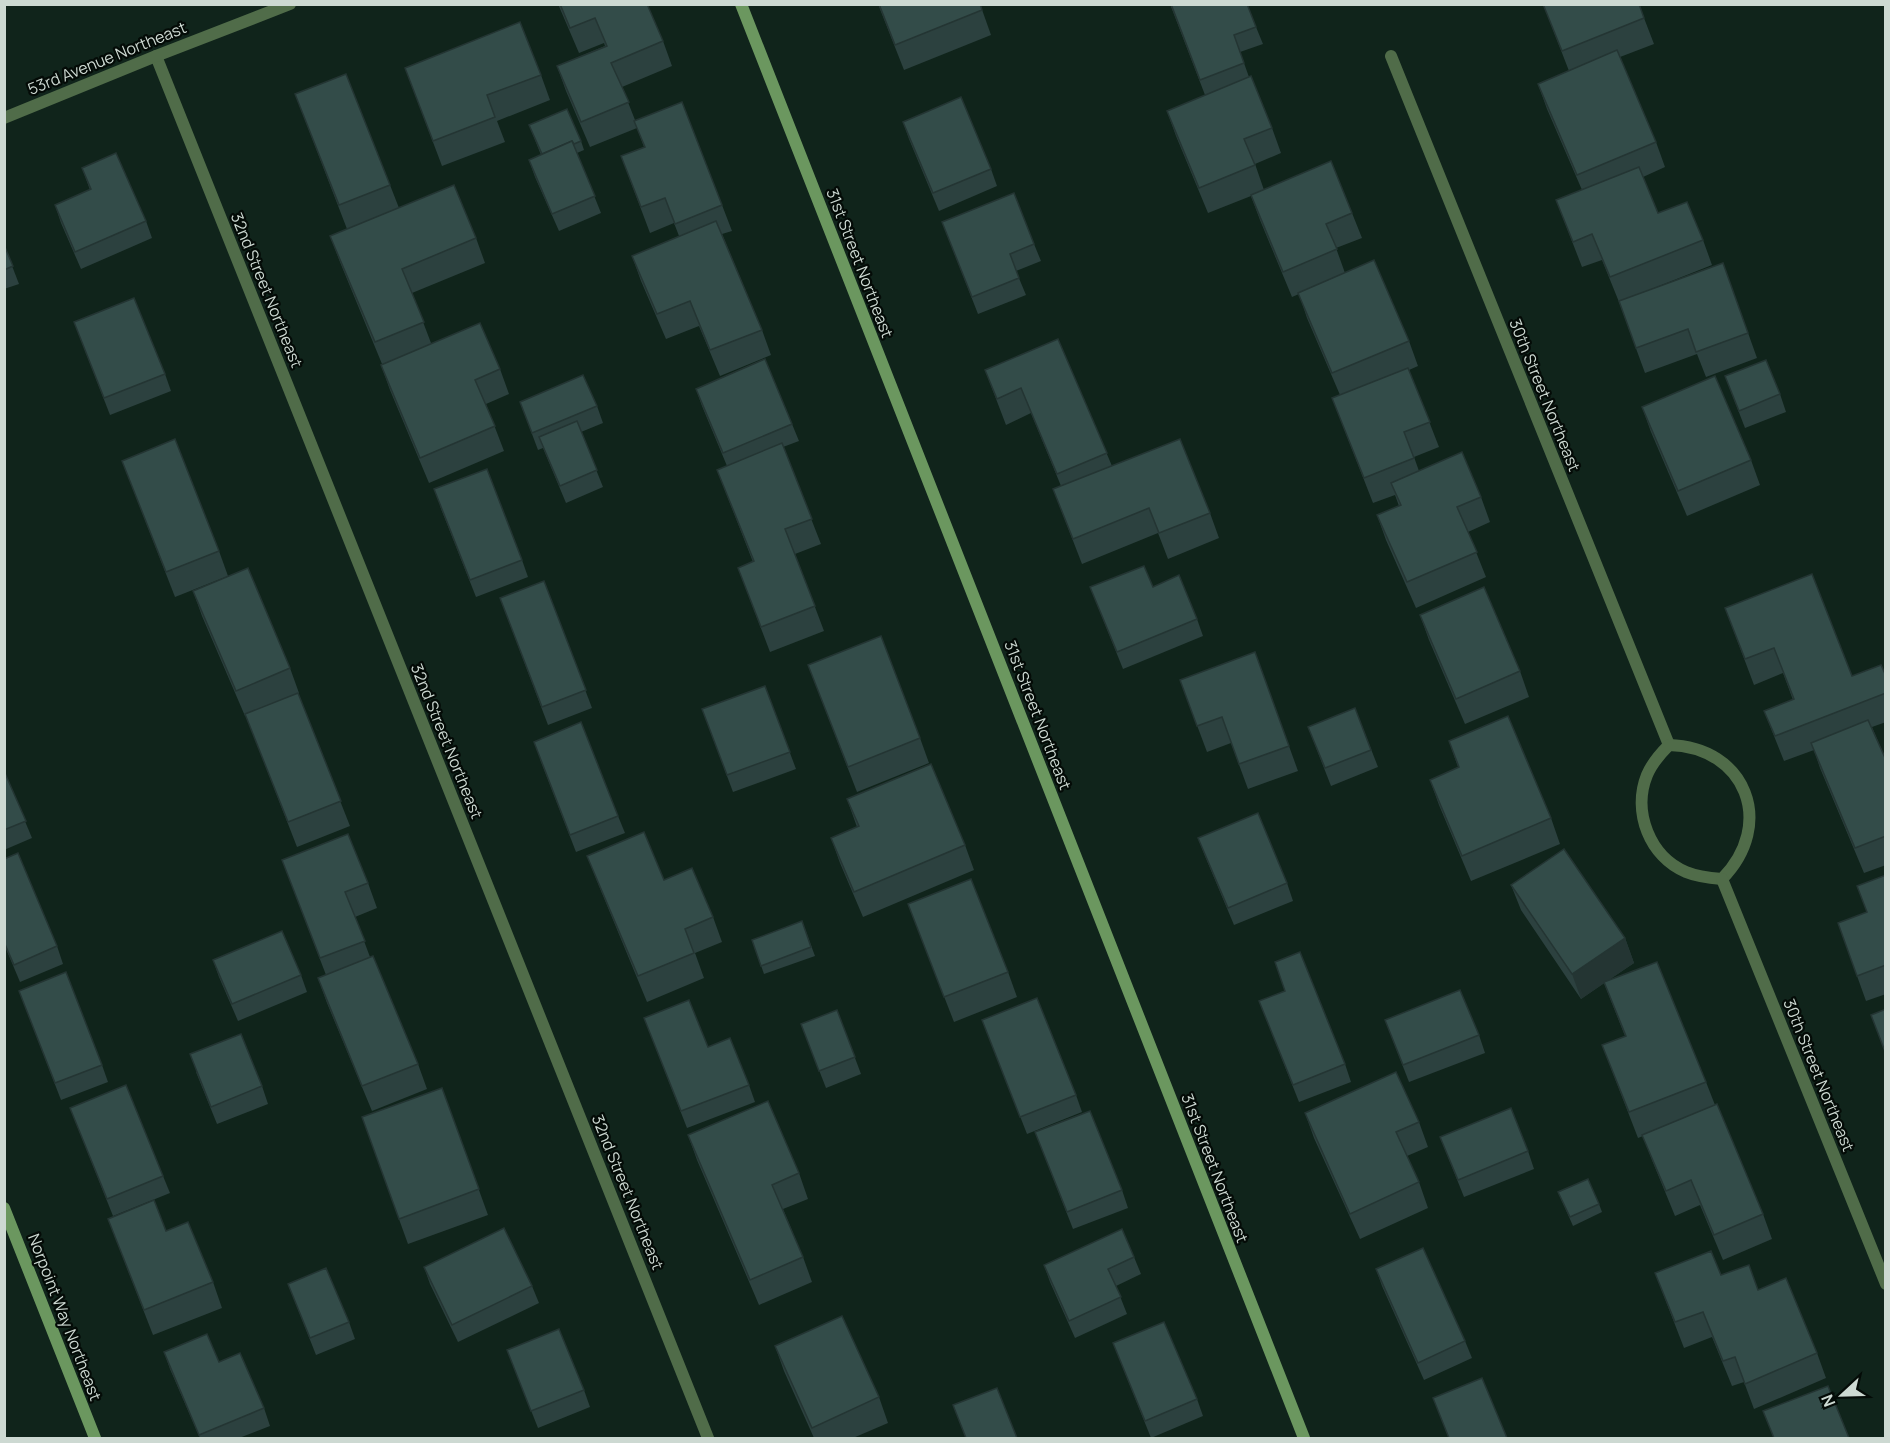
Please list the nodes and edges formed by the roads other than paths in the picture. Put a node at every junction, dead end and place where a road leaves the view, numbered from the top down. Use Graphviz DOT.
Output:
graph roads {
  1 [pos="290,4"];
  2 [pos="741,4"];
  3 [pos="156,56"];
  4 [pos="1391,56"];
  5 [pos="4,118"];
  6 [pos="1669,745"];
  7 [pos="1722,879"];
  8 [pos="4,1208"];
  9 [pos="1886,1284"];
  10 [pos="95,1438"];
  11 [pos="708,1438"];
  12 [pos="1304,1438"];
  1 -- 3 [label="street, 53rd Avenue Northeast"];
  2 -- 12 [label="street, 31st Street Northeast"];
  3 -- 5 [label="street, 53rd Avenue Northeast"];
  3 -- 11 [label="street, 32nd Street Northeast"];
  4 -- 6 [label="street, 30th Street Northeast"];
  6 -- 7 [label="street"];
  6 -- 7 [label="street"];
  7 -- 9 [label="street, 30th Street Northeast"];
  8 -- 10 [label="street, Norpoint Way Northeast"];
}
